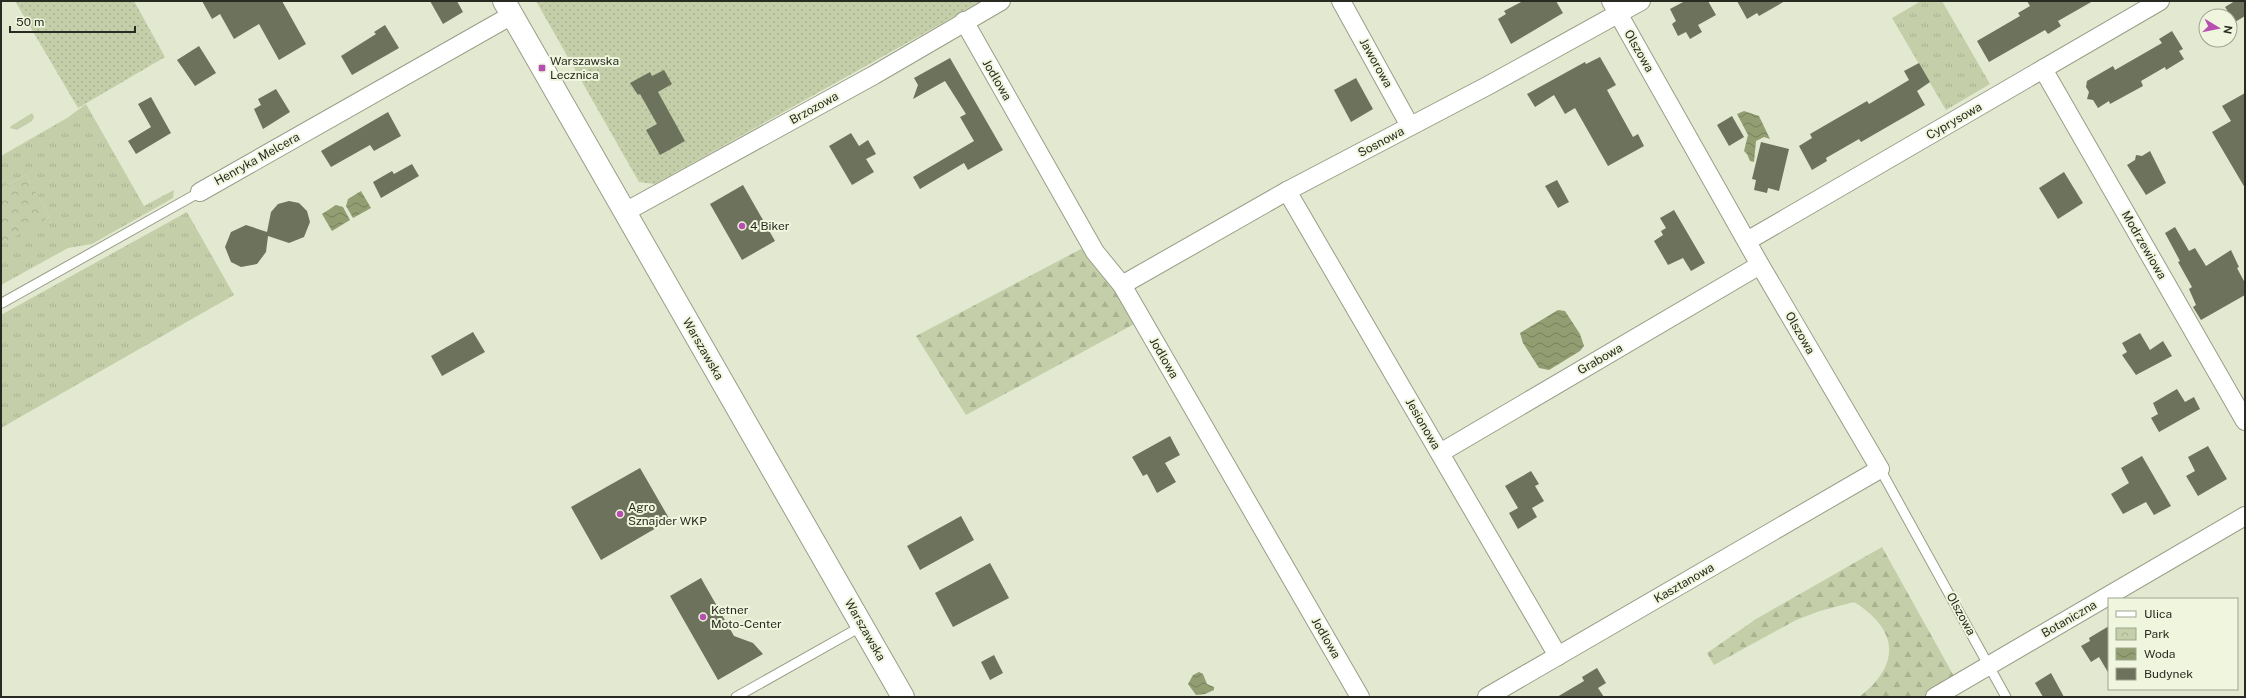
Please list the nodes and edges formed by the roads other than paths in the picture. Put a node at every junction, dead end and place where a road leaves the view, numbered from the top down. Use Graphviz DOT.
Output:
graph roads {
  1 [pos="1001,1"];
  2 [pos="1341,1"];
  3 [pos="1641,1"];
  4 [pos="2160,1"];
  5 [pos="508,8"];
  6 [pos="1614,8"];
  7 [pos="964,21"];
  8 [pos="2043,69"];
  9 [pos="1410,126"];
  10 [pos="200,192"];
  11 [pos="1287,192"];
  12 [pos="625,212"];
  13 [pos="1747,241"];
  14 [pos="1760,265"];
  15 [pos="1122,285"];
  16 [pos="2,303"];
  17 [pos="2245,421"];
  18 [pos="1440,453"];
  19 [pos="1880,469"];
  20 [pos="2245,516"];
  21 [pos="862,626"];
  22 [pos="1558,656"];
  23 [pos="1989,664"];
  24 [pos="736,697"];
  25 [pos="903,697"];
  26 [pos="1360,697"];
  27 [pos="1487,697"];
  28 [pos="1935,697"];
  29 [pos="2006,697"];
  1 -- 7 [label="street, Brzozowa"];
  2 -- 9 [label="street, Jaworowa"];
  3 -- 6 [label="street, Sosnowa"];
  4 -- 8 [label="street, Cyprysowa"];
  5 -- 10 [label="street, Henryka Melcera"];
  5 -- 12 [label="main road, Warszawska"];
  6 -- 9 [label="street, Sosnowa"];
  6 -- 13 [label="street, Olszowa"];
  7 -- 12 [label="street, Brzozowa"];
  7 -- 15 [label="street, Jodłowa"];
  8 -- 13 [label="street, Cyprysowa"];
  8 -- 17 [label="street, Modrzewiowa"];
  9 -- 11 [label="street, Sosnowa"];
  10 -- 16 [label="lane, Henryka Melcera"];
  11 -- 15 [label="street, Sosnowa"];
  11 -- 18 [label="street, Jesionowa"];
  12 -- 21 [label="main road, Warszawska"];
  13 -- 14 [label="street, Olszowa"];
  14 -- 18 [label="street, Grabowa"];
  14 -- 19 [label="street, Olszowa"];
  15 -- 26 [label="street, Jodłowa"];
  18 -- 22 [label="street, Jesionowa"];
  19 -- 22 [label="street, Kasztanowa"];
  19 -- 23 [label="lane, Olszowa"];
  20 -- 23 [label="street, Botaniczna"];
  21 -- 24 [label="lane"];
  21 -- 25 [label="main road, Warszawska"];
  22 -- 27 [label="street, Kasztanowa"];
  23 -- 28 [label="street, Botaniczna"];
  23 -- 29 [label="lane, Olszowa"];
}
